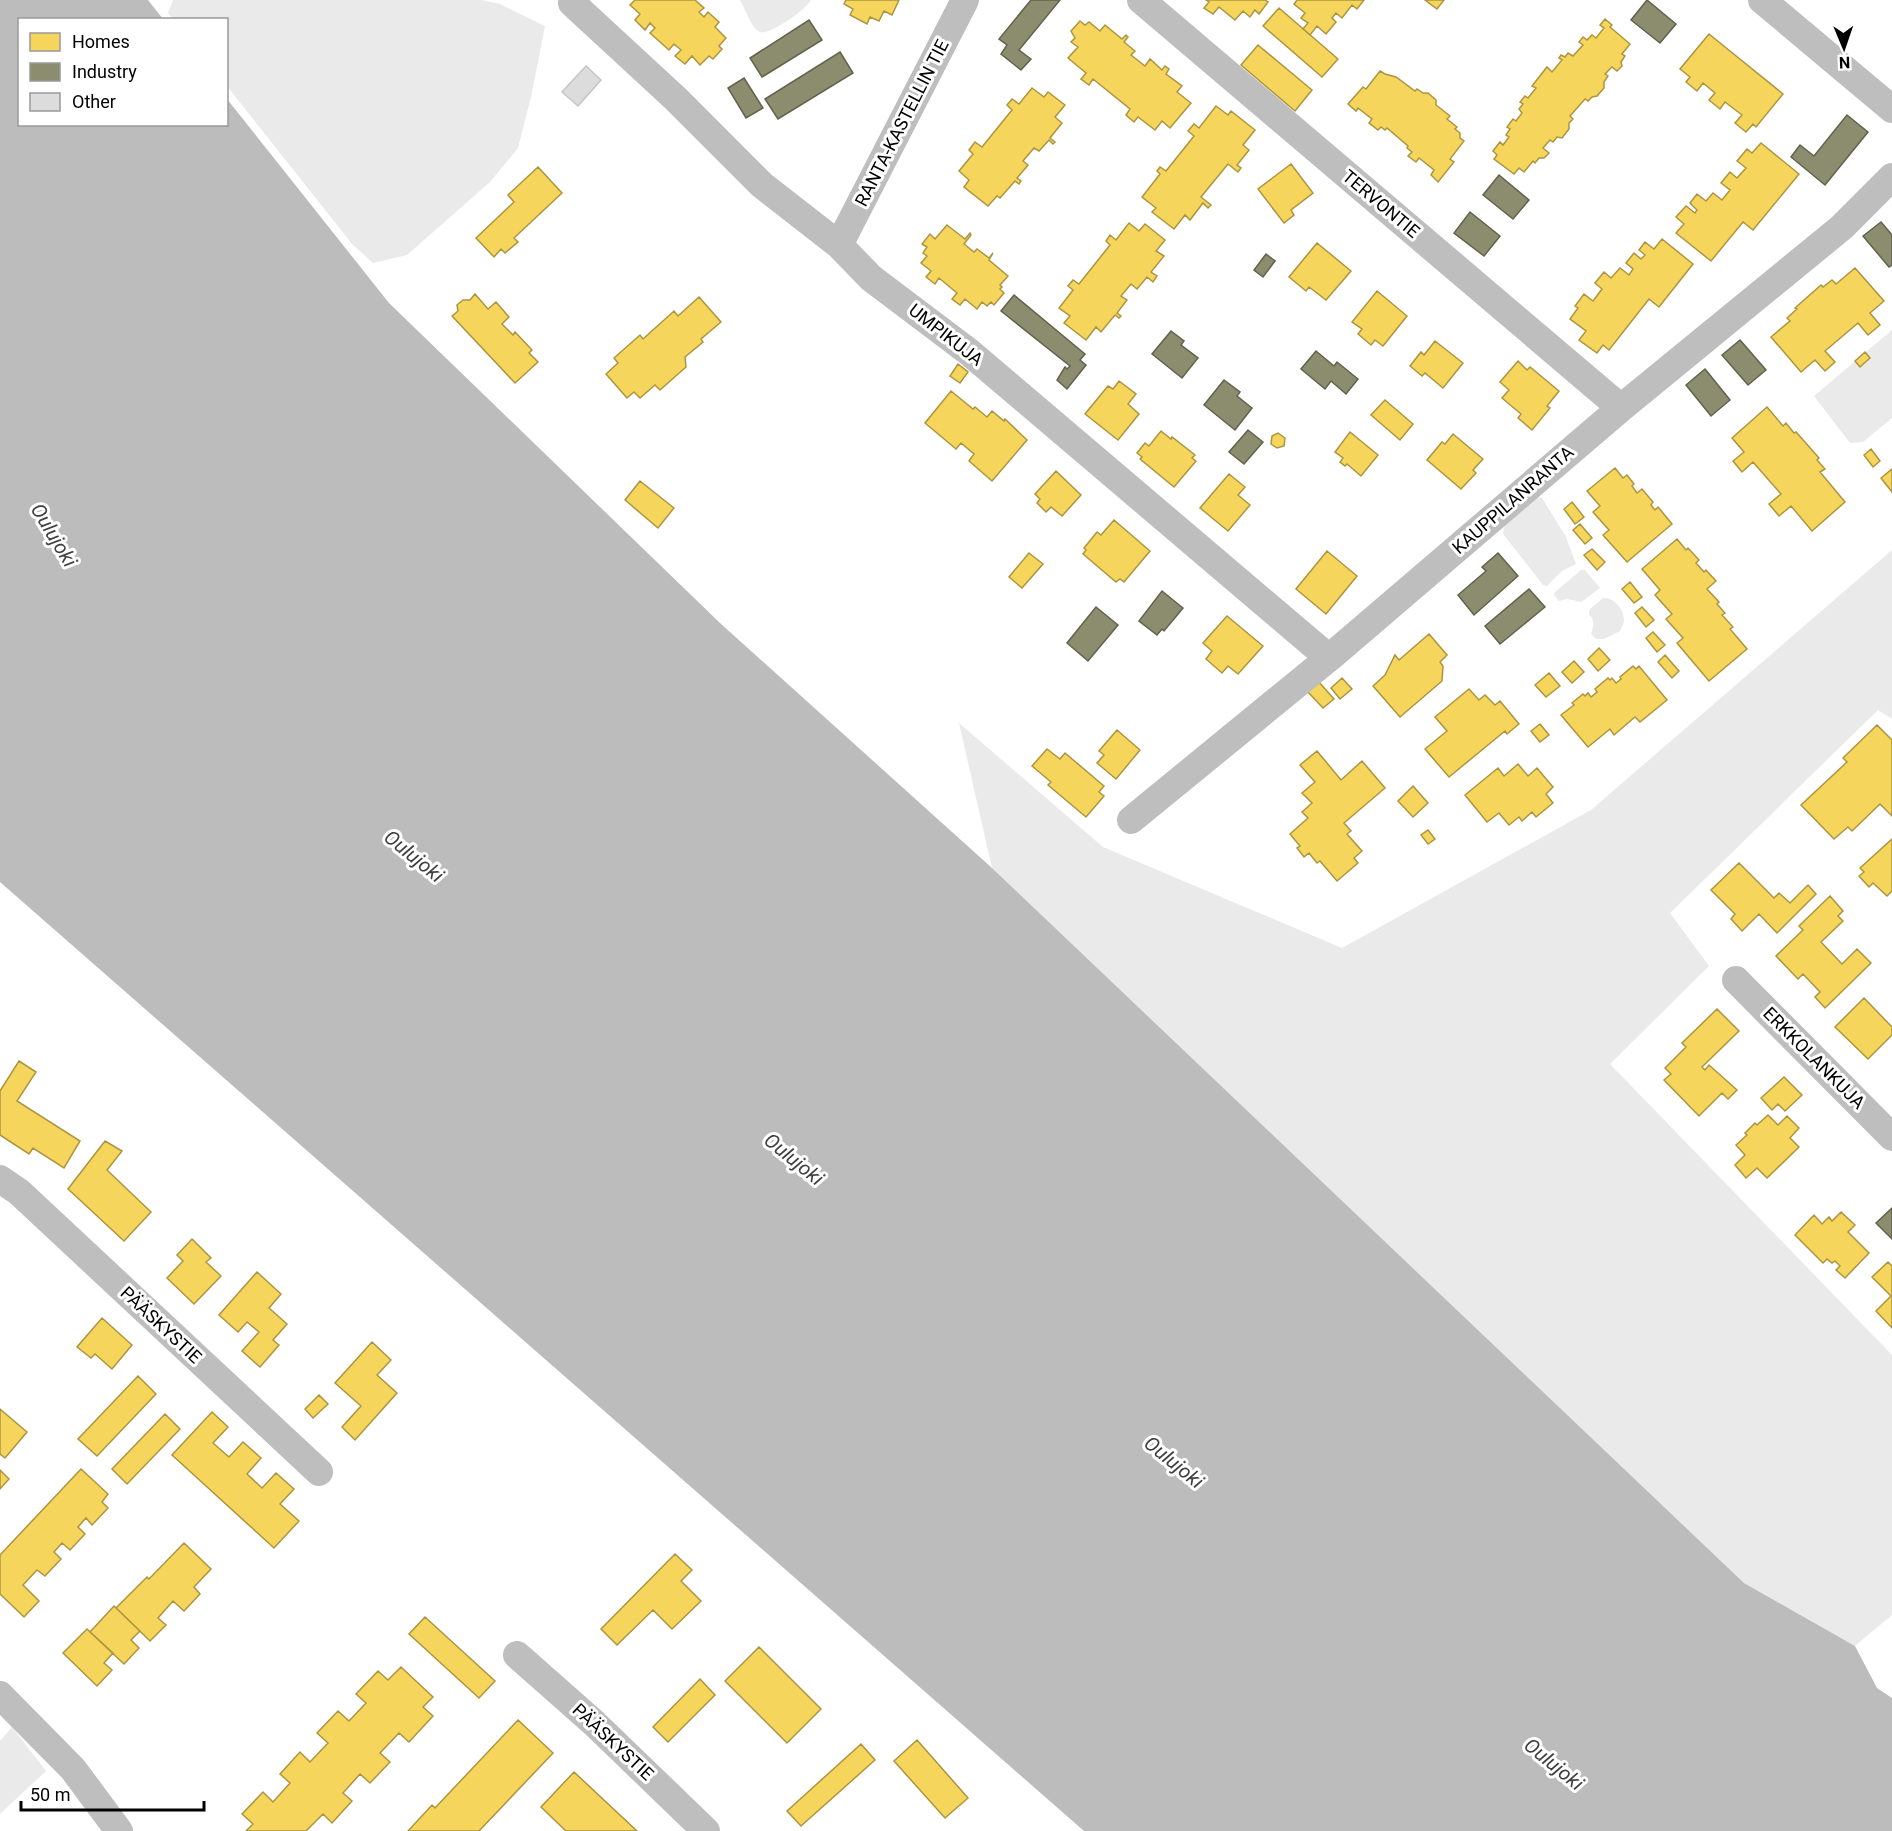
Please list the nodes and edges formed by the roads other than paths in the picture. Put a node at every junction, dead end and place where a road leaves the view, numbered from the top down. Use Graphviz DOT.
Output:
graph roads {
  1 [pos="965,0"];
  2 [pos="1140,0"];
  3 [pos="1762,0"];
  4 [pos="572,3"];
  5 [pos="1892,108"];
  6 [pos="1892,177"];
  7 [pos="839,245"];
  8 [pos="1622,408"];
  9 [pos="1329,658"];
  10 [pos="1131,820"];
  11 [pos="1736,980"];
  12 [pos="1887,1121"];
  13 [pos="0,1179"];
  14 [pos="319,1472"];
  15 [pos="517,1655"];
  16 [pos="0,1695"];
  17 [pos="119,1831"];
  18 [pos="706,1831"];
  1 -- 7 [label="street, RANTA-KASTELLIN TIE"];
  2 -- 8 [label="street, TERVONTIE"];
  3 -- 5 [label="street"];
  4 -- 7 [label="street, UMPIKUJA"];
  6 -- 8 [label="street, KAUPPILANRANTA"];
  7 -- 9 [label="street, UMPIKUJA"];
  8 -- 9 [label="street, KAUPPILANRANTA"];
  9 -- 10 [label="street, KAUPPILANRANTA"];
  11 -- 12 [label="street, ERKKOLANKUJA"];
  13 -- 14 [label="street, PÄÄSKYSTIE"];
  15 -- 18 [label="street, PÄÄSKYSTIE"];
  16 -- 17 [label="street"];
}
